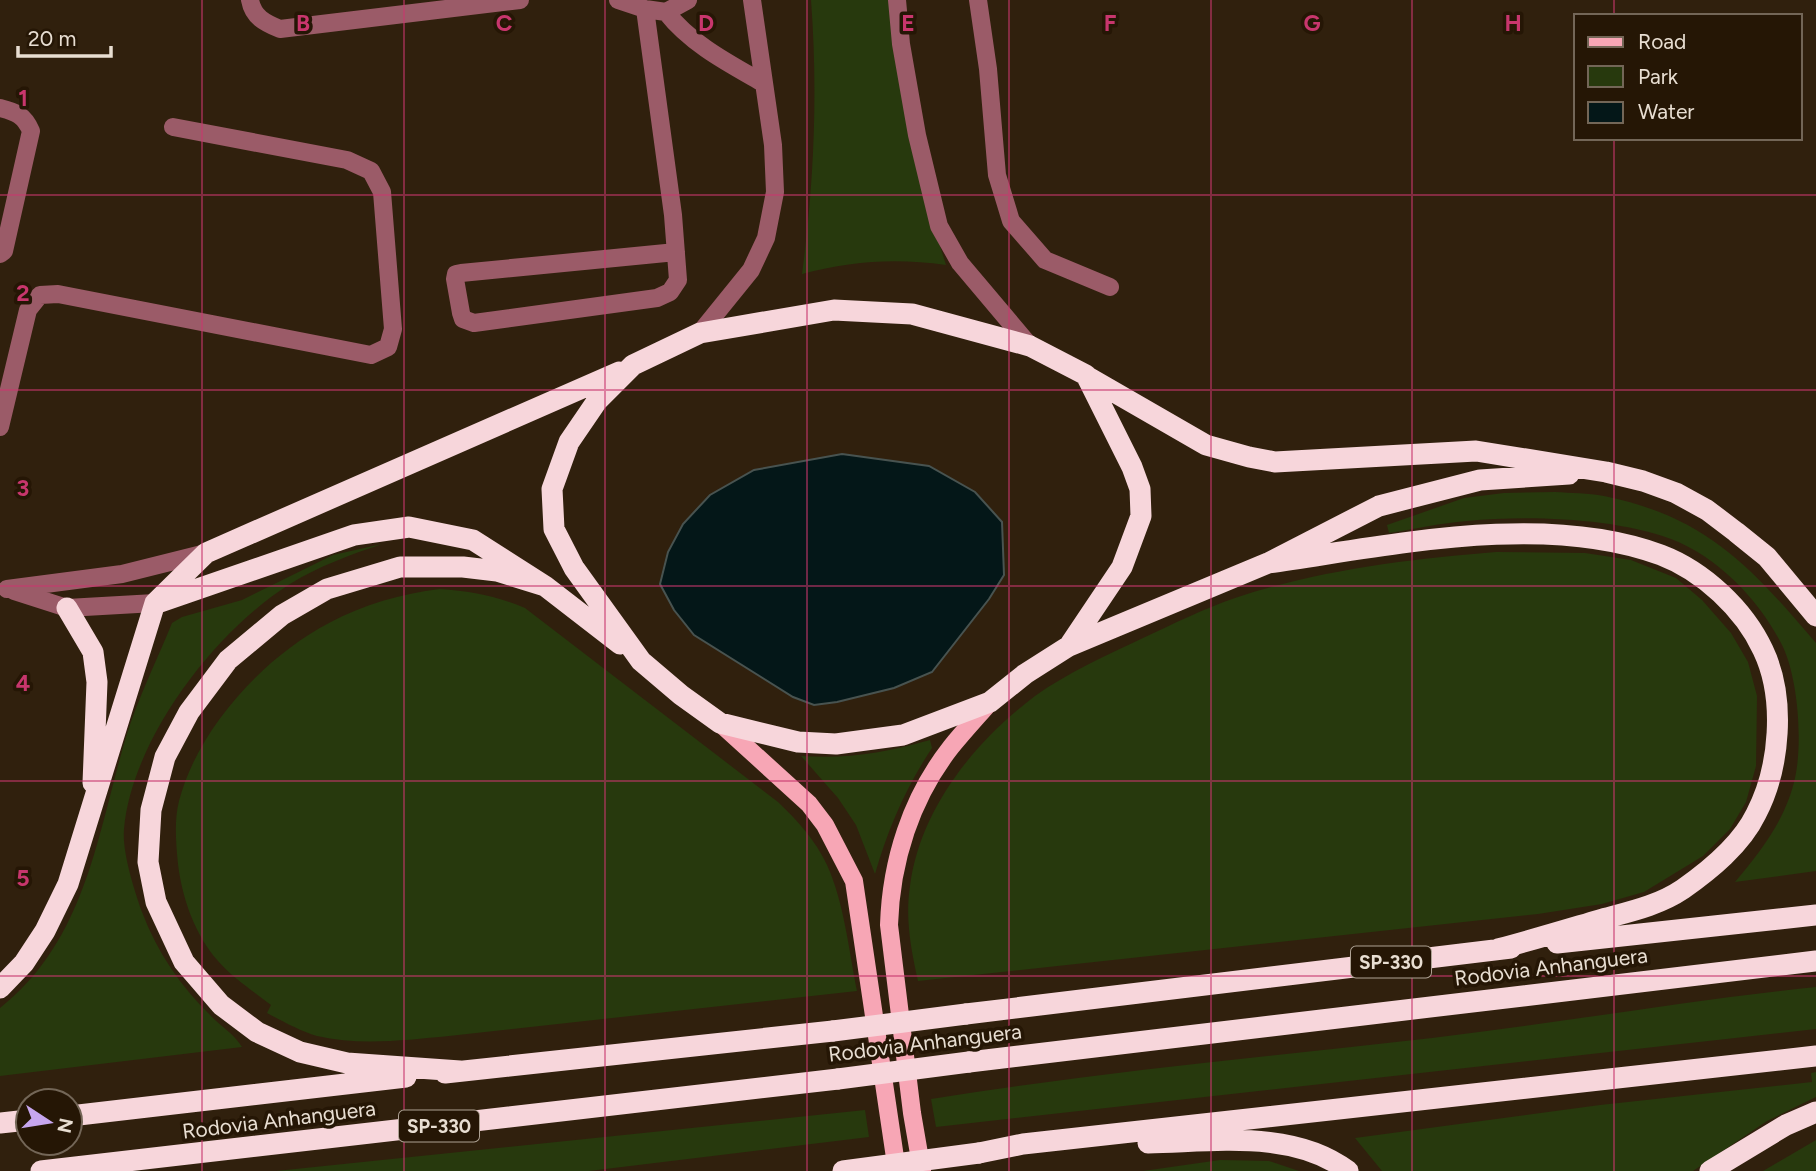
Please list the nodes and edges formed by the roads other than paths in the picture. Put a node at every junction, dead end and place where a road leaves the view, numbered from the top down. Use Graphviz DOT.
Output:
graph roads {
  1 [pos="250,0"];
  2 [pos="520,0"];
  3 [pos="618,0"];
  4 [pos="688,0"];
  5 [pos="752,0"];
  6 [pos="897,0"];
  7 [pos="978,0"];
  8 [pos="645,9"];
  9 [pos="666,12"];
  10 [pos="763,83"];
  11 [pos="0,108"];
  12 [pos="173,127"];
  13 [pos="676,252"];
  14 [pos="0,254"];
  15 [pos="1110,287"];
  16 [pos="699,333"];
  17 [pos="1030,346"];
  18 [pos="633,365"];
  19 [pos="1086,376"];
  20 [pos="0,427"];
  21 [pos="1606,472"];
  22 [pos="206,553"];
  23 [pos="1268,563"];
  24 [pos="545,586"];
  25 [pos="3,588"];
  26 [pos="155,603"];
  27 [pos="67,608"];
  28 [pos="1816,615"];
  29 [pos="1069,646"];
  30 [pos="641,661"];
  31 [pos="990,702"];
  32 [pos="720,723"];
  33 [pos="92,809"];
  34 [pos="1816,915"];
  35 [pos="1498,949"];
  36 [pos="1816,961"];
  37 [pos="0,988"];
  38 [pos="1816,1056"];
  39 [pos="460,1071"];
  40 [pos="1816,1112"];
  41 [pos="84,1114"];
  42 [pos="1023,1144"];
  43 [pos="41,1171"];
  44 [pos="843,1171"];
  45 [pos="897,1171"];
  46 [pos="922,1171"];
  47 [pos="1348,1171"];
  48 [pos="1710,1171"];
  1 -- 2 [label="street"];
  3 -- 8 [label="street"];
  4 -- 9 [label="street"];
  5 -- 10 [label="street"];
  6 -- 17 [label="street"];
  7 -- 15 [label="street"];
  8 -- 9 [label="street"];
  8 -- 13 [label="street"];
  9 -- 10 [label="street"];
  10 -- 16 [label="street"];
  11 -- 14 [label="street"];
  12 -- 20 [label="street"];
  13 -- 13 [label="street"];
  16 -- 17 [label="highway"];
  16 -- 18 [label="highway"];
  17 -- 19 [label="highway"];
  18 -- 22 [label="highway"];
  18 -- 30 [label="highway"];
  19 -- 21 [label="highway"];
  19 -- 29 [label="highway"];
  21 -- 23 [label="highway"];
  21 -- 28 [label="highway"];
  22 -- 25 [label="street"];
  22 -- 26 [label="highway"];
  23 -- 29 [label="highway"];
  23 -- 35 [label="highway"];
  24 -- 26 [label="highway"];
  24 -- 30 [label="highway"];
  24 -- 39 [label="highway"];
  25 -- 27 [label="street"];
  26 -- 27 [label="street"];
  26 -- 33 [label="highway"];
  27 -- 33 [label="highway"];
  29 -- 31 [label="highway"];
  30 -- 32 [label="highway"];
  31 -- 32 [label="highway"];
  31 -- 46 [label="main road"];
  32 -- 45 [label="main road"];
  33 -- 37 [label="highway"];
  34 -- 35 [label="highway, Rodovia Anhanguera / SP-330"];
  35 -- 39 [label="highway, Rodovia Anhanguera / SP-330, bridge"];
  36 -- 43 [label="highway, Rodovia Anhanguera / SP-330, bridge"];
  38 -- 42 [label="highway"];
  39 -- 41 [label="highway, Rodovia Anhanguera / SP-330"];
  40 -- 48 [label="highway"];
  42 -- 44 [label="highway, bridge"];
  42 -- 47 [label="highway"];
}
